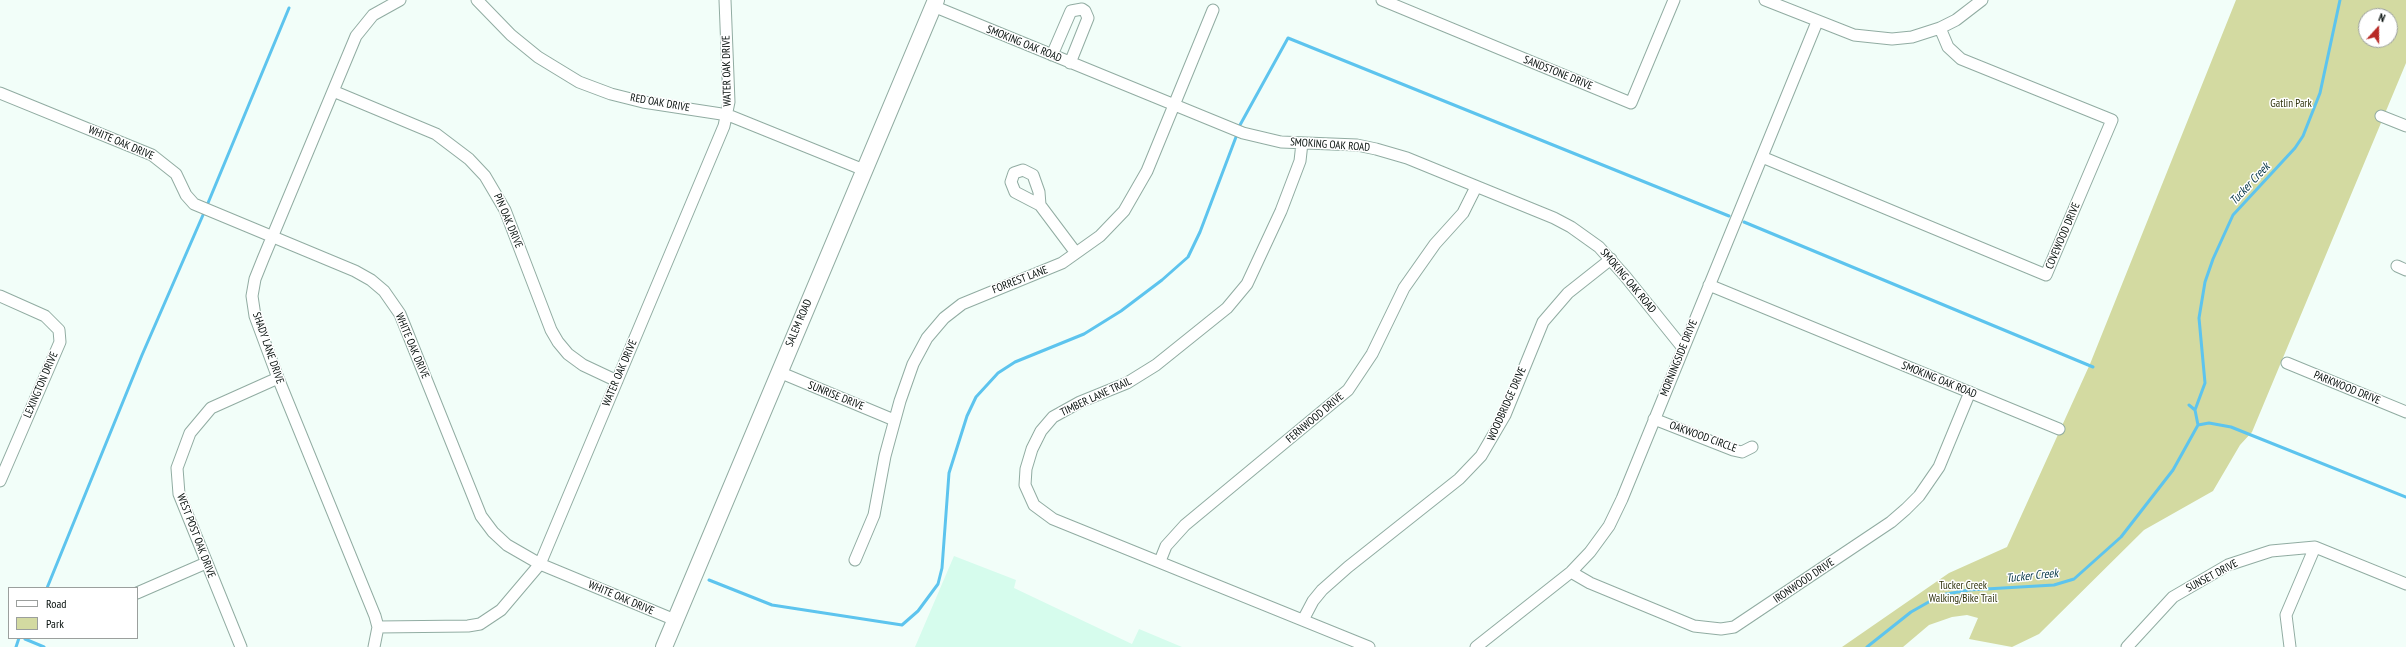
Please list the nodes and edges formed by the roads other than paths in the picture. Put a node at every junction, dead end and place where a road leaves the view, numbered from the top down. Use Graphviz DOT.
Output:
graph roads {
  1 [pos="400,0"];
  2 [pos="477,0"];
  3 [pos="725,0"];
  4 [pos="1382,0"];
  5 [pos="1674,0"];
  6 [pos="1765,0"];
  7 [pos="1982,0"];
  8 [pos="934,3"];
  9 [pos="1213,10"];
  10 [pos="1817,22"];
  11 [pos="1940,28"];
  12 [pos="1052,55"];
  13 [pos="1070,63"];
  14 [pos="334,91"];
  15 [pos="0,93"];
  16 [pos="1174,105"];
  17 [pos="728,115"];
  18 [pos="2381,116"];
  19 [pos="2406,126"];
  20 [pos="1302,143"];
  21 [pos="1762,157"];
  22 [pos="864,170"];
  23 [pos="1476,187"];
  24 [pos="1040,205"];
  25 [pos="272,237"];
  26 [pos="1076,253"];
  27 [pos="1611,259"];
  28 [pos="1709,285"];
  29 [pos="0,296"];
  30 [pos="1683,348"];
  31 [pos="2287,363"];
  32 [pos="779,372"];
  33 [pos="278,378"];
  34 [pos="617,381"];
  35 [pos="1970,392"];
  36 [pos="2406,412"];
  37 [pos="1654,419"];
  38 [pos="894,420"];
  39 [pos="2059,429"];
  40 [pos="1752,448"];
  41 [pos="0,481"];
  42 [pos="2315,547"];
  43 [pos="855,560"];
  44 [pos="1160,561"];
  45 [pos="206,563"];
  46 [pos="540,564"];
  47 [pos="1571,572"];
  48 [pos="2406,584"];
  49 [pos="138,593"];
  50 [pos="675,620"];
  51 [pos="1303,620"];
  52 [pos="378,627"];
  53 [pos="241,647"];
  54 [pos="374,647"];
  55 [pos="664,647"];
  56 [pos="1369,647"];
  57 [pos="1476,647"];
  58 [pos="2127,647"];
  59 [pos="2290,647"];
  1 -- 14 [label="street, SHADY LANE DRIVE"];
  2 -- 17 [label="street, RED OAK DRIVE"];
  3 -- 17 [label="street, WATER OAK DRIVE"];
  4 -- 5 [label="street, SANDSTONE DRIVE"];
  6 -- 10 [label="street"];
  7 -- 11 [label="street"];
  8 -- 12 [label="street, SMOKING OAK ROAD"];
  8 -- 22 [label="main road, SALEM ROAD"];
  9 -- 16 [label="street, FORREST LANE"];
  10 -- 11 [label="street"];
  10 -- 21 [label="street, MORNINGSIDE DRIVE"];
  11 -- 21 [label="street, COVEWOOD DRIVE"];
  12 -- 13 [label="street, SMOKING OAK ROAD"];
  12 -- 13 [label="street"];
  13 -- 16 [label="street, SMOKING OAK ROAD"];
  14 -- 25 [label="street, SHADY LANE DRIVE"];
  14 -- 34 [label="street, PIN OAK DRIVE"];
  15 -- 25 [label="street, WHITE OAK DRIVE"];
  16 -- 20 [label="street, SMOKING OAK ROAD"];
  16 -- 26 [label="street, FORREST LANE"];
  17 -- 22 [label="street, RED OAK DRIVE"];
  17 -- 34 [label="street, WATER OAK DRIVE"];
  18 -- 19 [label="street"];
  20 -- 23 [label="street, SMOKING OAK ROAD"];
  20 -- 44 [label="street, TIMBER LANE TRAIL"];
  21 -- 28 [label="street, MORNINGSIDE DRIVE"];
  22 -- 32 [label="main road, SALEM ROAD"];
  23 -- 27 [label="street, SMOKING OAK ROAD"];
  23 -- 44 [label="street, FERNWOOD DRIVE"];
  24 -- 26 [label="street"];
  25 -- 33 [label="street, SHADY LANE DRIVE"];
  25 -- 46 [label="street, WHITE OAK DRIVE"];
  26 -- 38 [label="street, FORREST LANE"];
  27 -- 30 [label="street, SMOKING OAK ROAD"];
  27 -- 51 [label="street, WOODBRIDGE DRIVE"];
  28 -- 30 [label="street, MORNINGSIDE DRIVE"];
  28 -- 35 [label="street, SMOKING OAK ROAD"];
  29 -- 41 [label="street, LEXINGTON DRIVE"];
  30 -- 37 [label="street, MORNINGSIDE DRIVE"];
  31 -- 36 [label="street, PARKWOOD DRIVE"];
  32 -- 38 [label="street, SUNRISE DRIVE"];
  32 -- 50 [label="main road, SALEM ROAD"];
  33 -- 45 [label="street, WEST POST OAK DRIVE"];
  33 -- 52 [label="street, SHADY LANE DRIVE"];
  34 -- 46 [label="street, WATER OAK DRIVE"];
  35 -- 39 [label="street, SMOKING OAK ROAD"];
  35 -- 47 [label="street, IRONWOOD DRIVE"];
  37 -- 40 [label="street, OAKWOOD CIRCLE"];
  37 -- 47 [label="street, MORNINGSIDE DRIVE"];
  38 -- 43 [label="street, FORREST LANE"];
  42 -- 48 [label="street, SUNSET DRIVE"];
  42 -- 58 [label="street, SUNSET DRIVE"];
  42 -- 59 [label="street"];
  44 -- 51 [label="street, TIMBER LANE TRAIL"];
  45 -- 49 [label="street"];
  45 -- 53 [label="street, WEST POST OAK DRIVE"];
  46 -- 50 [label="street, WHITE OAK DRIVE"];
  46 -- 52 [label="street, WATER OAK DRIVE"];
  47 -- 57 [label="street, MORNINGSIDE DRIVE"];
  50 -- 55 [label="main road, SALEM ROAD"];
  51 -- 56 [label="street, TIMBER LANE TRAIL"];
  52 -- 54 [label="street, SHADY LANE DRIVE"];
}
